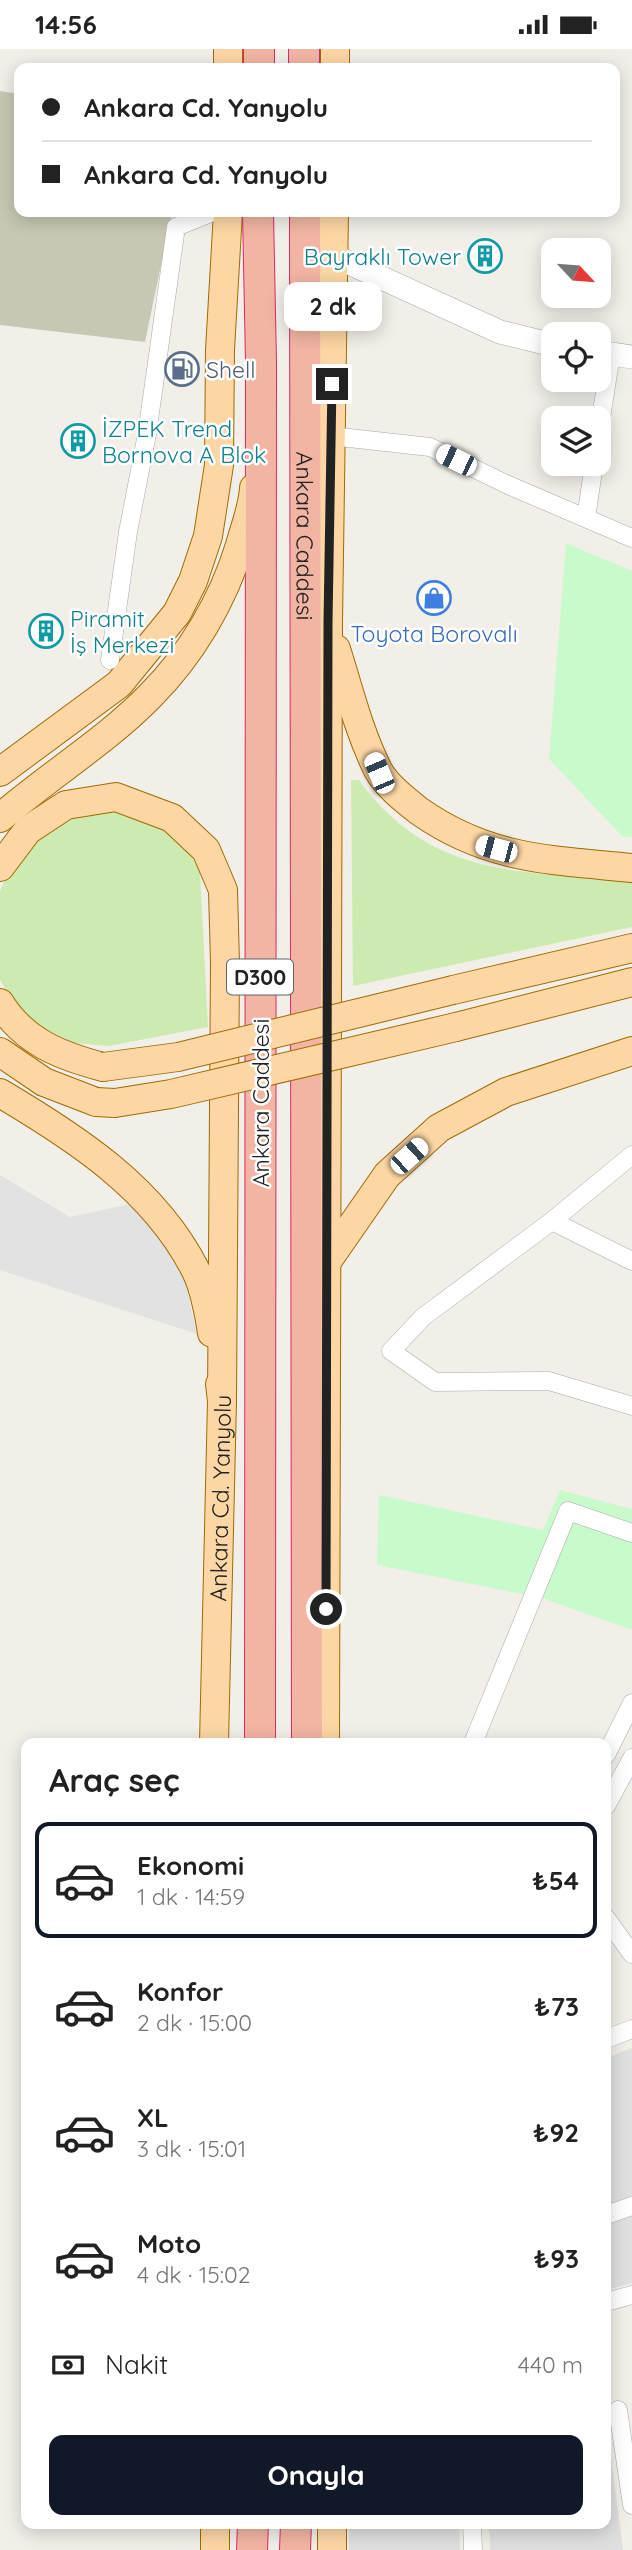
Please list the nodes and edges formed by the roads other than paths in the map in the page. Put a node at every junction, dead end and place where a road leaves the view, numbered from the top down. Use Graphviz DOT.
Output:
graph roads {
  1 [pos="201,217"];
  2 [pos="228,217"];
  3 [pos="258,217"];
  4 [pos="305,217"];
  5 [pos="334,217"];
  6 [pos="334,256"];
  7 [pos="541,342"];
  8 [pos="614,354"];
  9 [pos="261,363"];
  10 [pos="604,406"];
  11 [pos="331,436"];
  12 [pos="592,476"];
  13 [pos="586,518"];
  14 [pos="632,538"];
  15 [pos="328,622"];
  16 [pos="110,660"];
  17 [pos="0,772"];
  18 [pos="0,818"];
  19 [pos="0,867"];
  20 [pos="632,868"];
  21 [pos="632,948"];
  22 [pos="632,982"];
  23 [pos="0,1003"];
  24 [pos="632,1051"];
  25 [pos="0,1052"];
  26 [pos="0,1093"];
  27 [pos="632,1155"];
  28 [pos="552,1221"];
  29 [pos="328,1260"];
  30 [pos="632,1261"];
  31 [pos="222,1401"];
  32 [pos="632,1406"];
  33 [pos="632,1533"];
  34 [pos="632,1703"];
  35 [pos="214,1738"];
  36 [pos="260,1738"];
  37 [pos="307,1738"];
  38 [pos="325,1738"];
  39 [pos="475,1738"];
  40 [pos="611,1745"];
  41 [pos="632,1758"];
  42 [pos="632,1794"];
  43 [pos="611,1796"];
  44 [pos="611,1799"];
  45 [pos="611,1925"];
  46 [pos="632,1954"];
  47 [pos="632,2028"];
  48 [pos="611,2037"];
  49 [pos="632,2206"];
  50 [pos="611,2213"];
  51 [pos="632,2295"];
  52 [pos="611,2301"];
  53 [pos="619,2409"];
  54 [pos="632,2505"];
  55 [pos="215,2529"];
  56 [pos="253,2529"];
  57 [pos="296,2529"];
  58 [pos="332,2529"];
  59 [pos="472,2529"];
  60 [pos="215,2550"];
  61 [pos="252,2550"];
  62 [pos="295,2550"];
  63 [pos="332,2550"];
  64 [pos="473,2550"];
  1 -- 16 [label="street"];
  2 -- 17 [label="main road"];
  3 -- 9 [label="highway, Ankara Caddesi / D300"];
  4 -- 37 [label="highway, Ankara Caddesi / D300"];
  5 -- 6 [label="main road"];
  6 -- 7 [label="street"];
  6 -- 11 [label="main road"];
  8 -- 10 [label="street"];
  9 -- 18 [label="main road"];
  9 -- 36 [label="highway, Ankara Caddesi / D300"];
  11 -- 13 [label="street"];
  11 -- 15 [label="main road"];
  12 -- 13 [label="street"];
  13 -- 14 [label="street"];
  15 -- 20 [label="main road"];
  15 -- 29 [label="main road"];
  19 -- 31 [label="main road"];
  21 -- 23 [label="main road, bridge"];
  22 -- 25 [label="main road, bridge"];
  24 -- 29 [label="main road"];
  26 -- 31 [label="main road, Ankara Cd. Yanyolu"];
  27 -- 28 [label="street"];
  28 -- 30 [label="street"];
  28 -- 32 [label="street"];
  29 -- 38 [label="main road"];
  31 -- 35 [label="main road, Ankara Cd. Yanyolu"];
  33 -- 39 [label="street"];
  34 -- 40 [label="street"];
  41 -- 43 [label="street"];
  42 -- 44 [label="street"];
  45 -- 46 [label="street"];
  47 -- 48 [label="street"];
  49 -- 50 [label="street"];
  51 -- 52 [label="street"];
  53 -- 54 [label="street"];
  55 -- 60 [label="main road"];
  56 -- 61 [label="highway"];
  57 -- 62 [label="highway"];
  58 -- 63 [label="main road"];
  59 -- 64 [label="street"];
}
